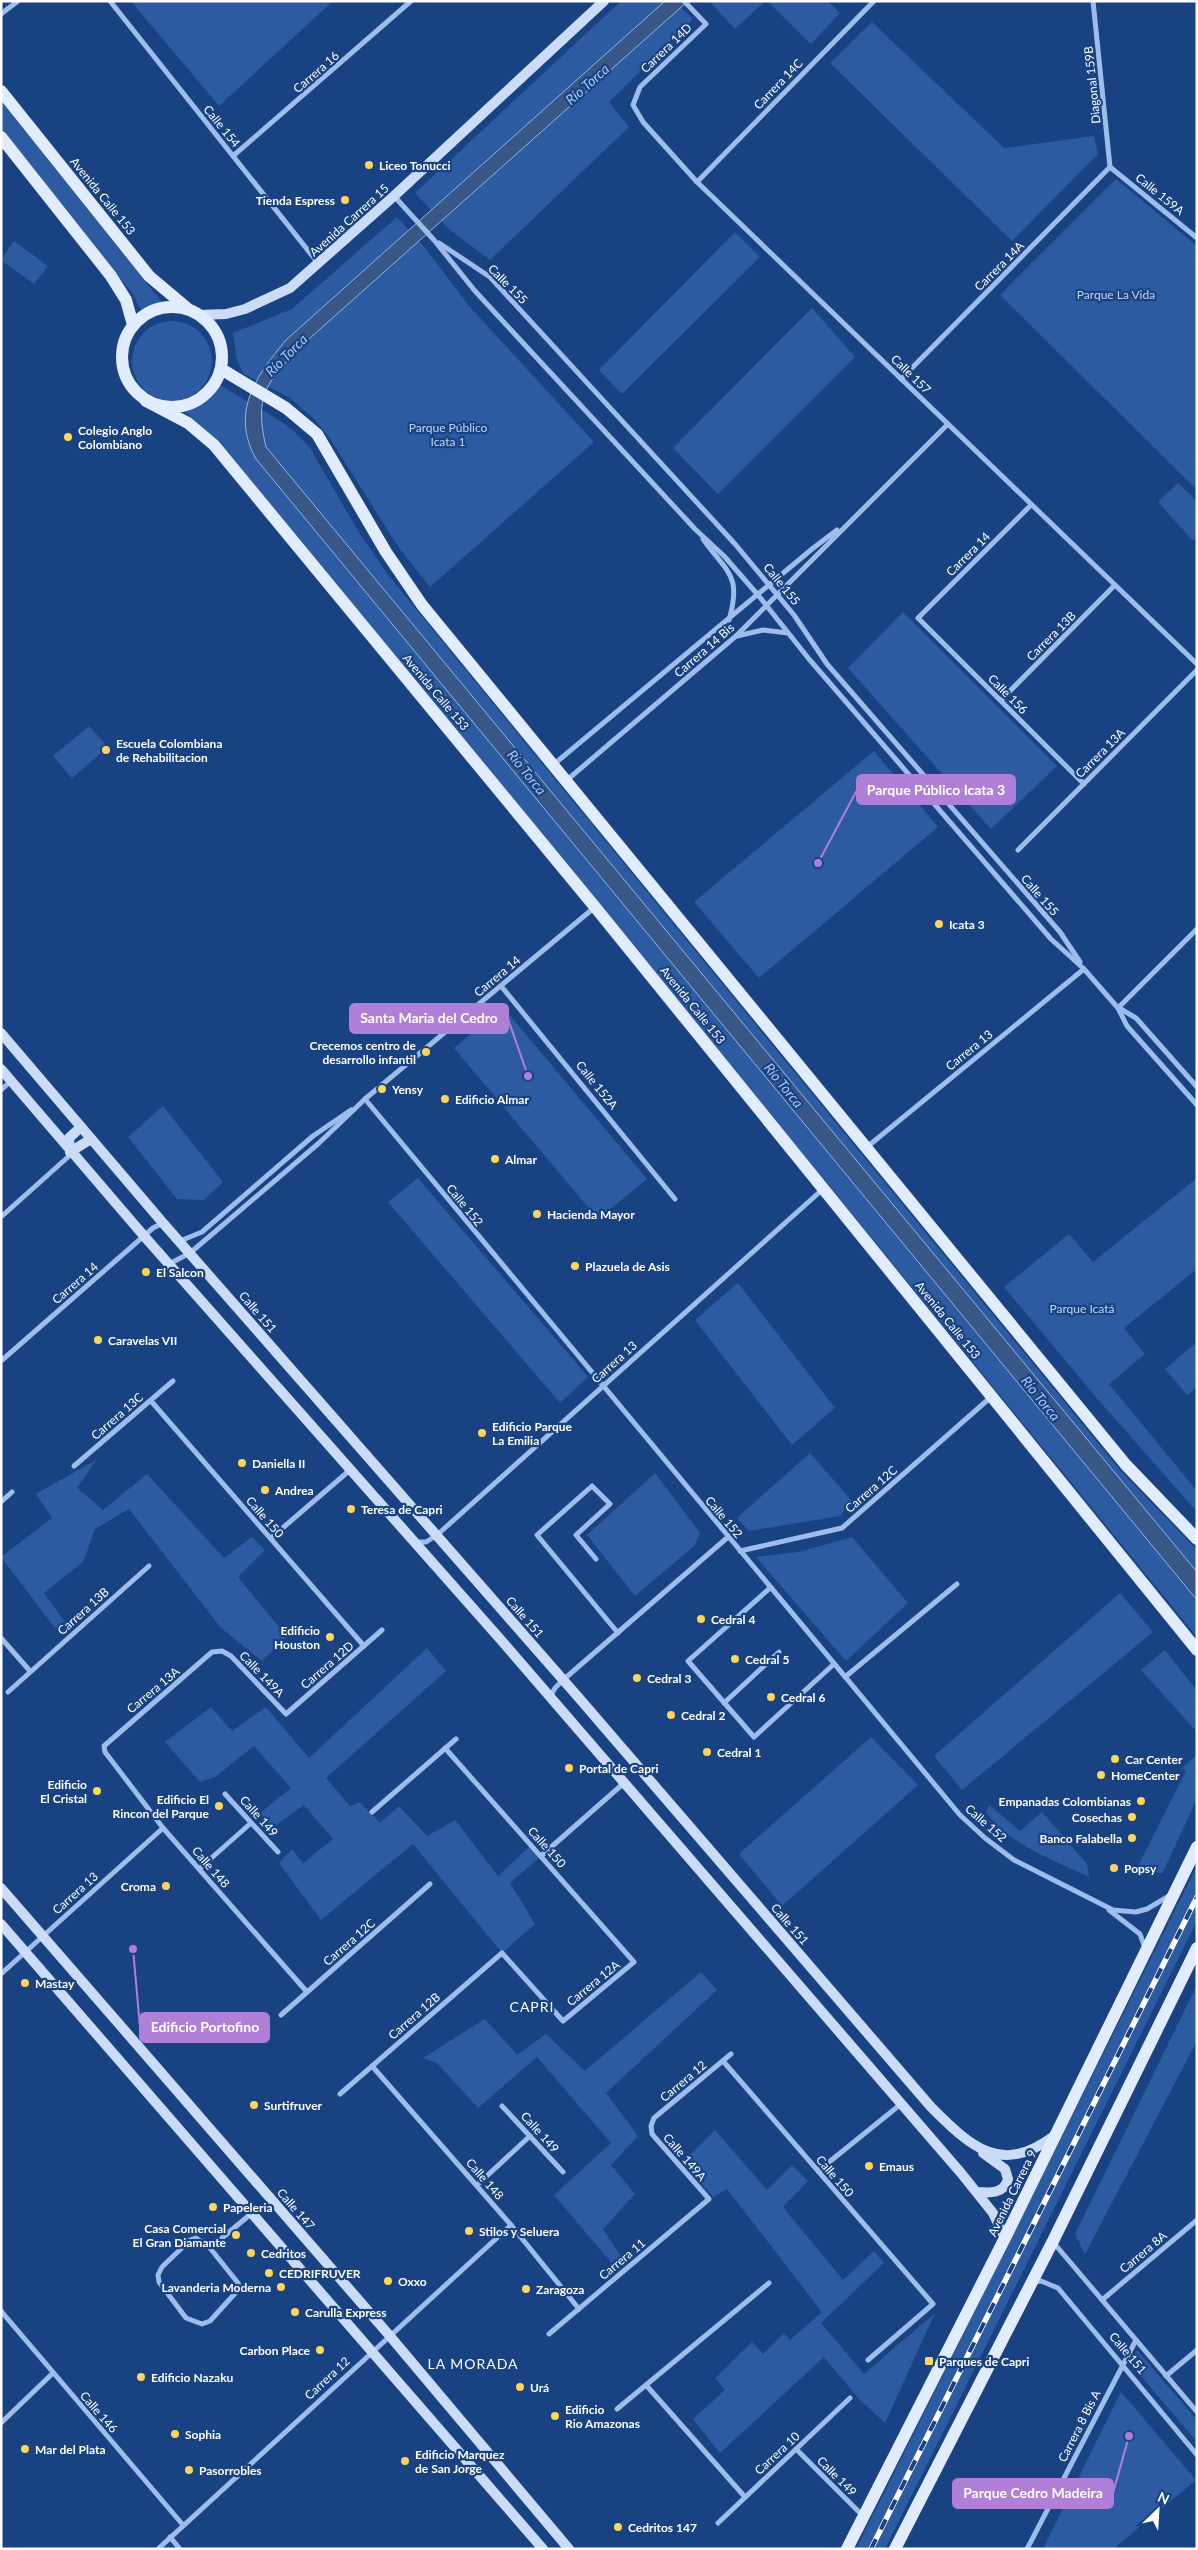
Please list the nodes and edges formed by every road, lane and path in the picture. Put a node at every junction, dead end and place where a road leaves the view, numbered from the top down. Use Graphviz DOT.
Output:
graph roads {
  1 [pos="18,1"];
  2 [pos="110,1"];
  3 [pos="411,1"];
  4 [pos="604,1"];
  5 [pos="684,1"];
  6 [pos="874,1"];
  7 [pos="1093,1"];
  8 [pos="1,14"];
  9 [pos="640,87"];
  10 [pos="1,91"];
  11 [pos="1,138"];
  12 [pos="233,156"];
  13 [pos="1110,166"];
  14 [pos="697,182"];
  15 [pos="394,196"];
  16 [pos="1197,238"];
  17 [pos="434,240"];
  18 [pos="319,264"];
  19 [pos="195,313"];
  20 [pos="133,325"];
  21 [pos="221,369"];
  22 [pos="901,379"];
  23 [pos="146,400"];
  24 [pos="948,424"];
  25 [pos="1032,505"];
  26 [pos="846,524"];
  27 [pos="695,529"];
  28 [pos="1115,585"];
  29 [pos="770,586"];
  30 [pos="758,595"];
  31 [pos="778,595"];
  32 [pos="767,606"];
  33 [pos="918,618"];
  34 [pos="729,620"];
  35 [pos="788,633"];
  36 [pos="736,636"];
  37 [pos="1197,664"];
  38 [pos="1197,670"];
  39 [pos="1001,700"];
  40 [pos="553,765"];
  41 [pos="566,781"];
  42 [pos="1084,784"];
  43 [pos="1018,850"];
  44 [pos="595,907"];
  45 [pos="1197,929"];
  46 [pos="1084,969"];
  47 [pos="501,986"];
  48 [pos="1118,1008"];
  49 [pos="1,1033"];
  50 [pos="1,1069"];
  51 [pos="11,1081"];
  52 [pos="1197,1088"];
  53 [pos="1,1090"];
  54 [pos="365,1099"];
  55 [pos="1197,1105"];
  56 [pos="82,1127"];
  57 [pos="91,1139"];
  58 [pos="866,1148"];
  59 [pos="70,1152"];
  60 [pos="823,1188"];
  61 [pos="676,1199"];
  62 [pos="1,1217"];
  63 [pos="163,1223"];
  64 [pos="144,1236"];
  65 [pos="179,1241"];
  66 [pos="190,1254"];
  67 [pos="169,1264"];
  68 [pos="1,1361"];
  69 [pos="173,1381"];
  70 [pos="602,1387"];
  71 [pos="992,1396"];
  72 [pos="150,1401"];
  73 [pos="74,1466"];
  74 [pos="350,1470"];
  75 [pos="12,1492"];
  76 [pos="1,1502"];
  77 [pos="437,1535"];
  78 [pos="728,1537"];
  79 [pos="271,1538"];
  80 [pos="1197,1539"];
  81 [pos="415,1542"];
  82 [pos="740,1551"];
  83 [pos="596,1559"];
  84 [pos="149,1566"];
  85 [pos="957,1584"];
  86 [pos="770,1588"];
  87 [pos="382,1630"];
  88 [pos="519,1630"];
  89 [pos="618,1632"];
  90 [pos="1,1638"];
  91 [pos="501,1640"];
  92 [pos="364,1646"];
  93 [pos="1196,1649"];
  94 [pos="222,1651"];
  95 [pos="779,1652"];
  96 [pos="834,1664"];
  97 [pos="30,1671"];
  98 [pos="845,1677"];
  99 [pos="563,1680"];
  100 [pos="8,1692"];
  101 [pos="549,1697"];
  102 [pos="724,1703"];
  103 [pos="286,1714"];
  104 [pos="456,1739"];
  105 [pos="445,1748"];
  106 [pos="104,1752"];
  107 [pos="624,1783"];
  108 [pos="225,1794"];
  109 [pos="372,1812"];
  110 [pos="251,1823"];
  111 [pos="163,1828"];
  112 [pos="1197,1847"];
  113 [pos="278,1852"];
  114 [pos="540,1856"];
  115 [pos="199,1869"];
  116 [pos="430,1884"];
  117 [pos="1177,1886"];
  118 [pos="1,1888"];
  119 [pos="1103,1905"];
  120 [pos="1,1924"];
  121 [pos="43,1936"];
  122 [pos="1197,1948"];
  123 [pos="26,1952"];
  124 [pos="1144,1954"];
  125 [pos="633,1960"];
  126 [pos="1,1974"];
  127 [pos="307,1992"];
  128 [pos="281,2015"];
  129 [pos="563,2021"];
  130 [pos="731,2054"];
  131 [pos="723,2061"];
  132 [pos="372,2066"];
  133 [pos="340,2094"];
  134 [pos="901,2104"];
  135 [pos="502,2106"];
  136 [pos="650,2126"];
  137 [pos="1057,2134"];
  138 [pos="530,2136"];
  139 [pos="973,2144"];
  140 [pos="818,2171"];
  141 [pos="563,2172"];
  142 [pos="477,2185"];
  143 [pos="977,2192"];
  144 [pos="709,2199"];
  145 [pos="252,2212"];
  146 [pos="1197,2220"];
  147 [pos="511,2225"];
  148 [pos="1005,2238"];
  149 [pos="1053,2242"];
  150 [pos="210,2248"];
  151 [pos="1032,2282"];
  152 [pos="769,2283"];
  153 [pos="1102,2300"];
  154 [pos="579,2309"];
  155 [pos="1,2311"];
  156 [pos="549,2334"];
  157 [pos="390,2335"];
  158 [pos="1136,2340"];
  159 [pos="372,2350"];
  160 [pos="1197,2350"];
  161 [pos="868,2360"];
  162 [pos="1122,2365"];
  163 [pos="53,2373"];
  164 [pos="1166,2376"];
  165 [pos="646,2385"];
  166 [pos="850,2398"];
  167 [pos="617,2409"];
  168 [pos="1197,2412"];
  169 [pos="1,2423"];
  170 [pos="796,2449"];
  171 [pos="1197,2455"];
  172 [pos="745,2497"];
  173 [pos="864,2517"];
  174 [pos="718,2523"];
  175 [pos="183,2525"];
  176 [pos="170,2538"];
  177 [pos="158,2549"];
  178 [pos="180,2549"];
  179 [pos="542,2549"];
  180 [pos="569,2549"];
  181 [pos="847,2549"];
  182 [pos="895,2549"];
  183 [pos="1027,2549"];
  1 -- 8 [label="street"];
  2 -- 12 [label="street, Calle 154"];
  3 -- 12 [label="street, Carrera 16"];
  4 -- 15 [label="street, Avenida Carrera 15"];
  5 -- 9 [label="street, Carrera 14D"];
  6 -- 14 [label="street, Carrera 14C"];
  7 -- 13 [label="street, Diagonal 159B"];
  9 -- 14 [label="street, Calle 157"];
  10 -- 19 [label="main road, Avenida Calle 153"];
  11 -- 20 [label="main road"];
  12 -- 18 [label="street, Calle 154"];
  13 -- 16 [label="street, Calle 159A"];
  13 -- 22 [label="street, Carrera 14A"];
  14 -- 22 [label="street, Calle 157"];
  15 -- 17 [label="street, Calle 155"];
  15 -- 18 [label="street, Avenida Carrera 15"];
  17 -- 27 [label="street, Calle 155"];
  17 -- 29 [label="street, Calle 155"];
  18 -- 19 [label="street, Avenida Carrera 15"];
  19 -- 20 [label="main road"];
  19 -- 21 [label="main road"];
  20 -- 23 [label="main road"];
  21 -- 23 [label="main road"];
  21 -- 40 [label="main road"];
  22 -- 24 [label="street, Calle 157"];
  23 -- 44 [label="main road, Avenida Calle 153"];
  24 -- 25 [label="street, Calle 157"];
  24 -- 26 [label="street, Carrera 14 Bis"];
  25 -- 28 [label="street, Calle 157"];
  25 -- 33 [label="street, Carrera 14"];
  26 -- 29 [label="street, Carrera 14 Bis"];
  26 -- 31 [label="street, Carrera 14 Bis"];
  27 -- 30 [label="street, Calle 155"];
  27 -- 34 [label="street"];
  28 -- 37 [label="street, Calle 157"];
  28 -- 39 [label="street, Carrera 13B"];
  29 -- 30 [label="street, Carrera 14 Bis"];
  29 -- 31 [label="street, Calle 155"];
  30 -- 32 [label="street, Calle 155"];
  30 -- 34 [label="street, Carrera 14 Bis"];
  31 -- 32 [label="street, Carrera 14 Bis"];
  31 -- 46 [label="street, Calle 155"];
  32 -- 35 [label="street, Calle 155"];
  32 -- 36 [label="street, Carrera 14 Bis"];
  33 -- 39 [label="street, Calle 156"];
  34 -- 40 [label="street, Carrera 14 Bis"];
  35 -- 36 [label="street"];
  35 -- 46 [label="street, Calle 155"];
  36 -- 41 [label="street, Carrera 14 Bis"];
  38 -- 42 [label="street, Carrera 13A"];
  39 -- 42 [label="street, Calle 156"];
  40 -- 41 [label="main road"];
  41 -- 58 [label="main road"];
  42 -- 43 [label="street, Carrera 13A"];
  44 -- 47 [label="street, Carrera 14"];
  44 -- 60 [label="main road, Avenida Calle 153"];
  45 -- 48 [label="street"];
  46 -- 48 [label="street, Calle 155"];
  46 -- 58 [label="street, Carrera 13"];
  47 -- 54 [label="street, Carrera 14"];
  47 -- 61 [label="street, Calle 152A"];
  48 -- 52 [label="street, Calle 155"];
  48 -- 55 [label="street, Calle 155"];
  49 -- 56 [label="street, Calle 151"];
  50 -- 51 [label="street"];
  51 -- 53 [label="street"];
  51 -- 59 [label="street"];
  54 -- 65 [label="street, Carrera 14"];
  54 -- 66 [label="street, Carrera 14"];
  54 -- 70 [label="street, Calle 152"];
  56 -- 57 [label="street, Calle 151"];
  56 -- 59 [label="street"];
  57 -- 59 [label="street"];
  57 -- 63 [label="street, Calle 151"];
  58 -- 80 [label="main road"];
  59 -- 62 [label="street"];
  59 -- 64 [label="street"];
  60 -- 70 [label="street, Carrera 13"];
  60 -- 71 [label="main road, Avenida Calle 153"];
  63 -- 64 [label="street, Carrera 14"];
  63 -- 65 [label="street, Calle 151"];
  64 -- 67 [label="street"];
  64 -- 68 [label="street, Carrera 14"];
  65 -- 66 [label="street, Calle 151"];
  66 -- 67 [label="street, Carrera 14"];
  66 -- 77 [label="street, Calle 151"];
  67 -- 74 [label="street"];
  69 -- 72 [label="street, Carrera 13C"];
  70 -- 77 [label="street, Carrera 13"];
  70 -- 78 [label="street, Calle 152"];
  71 -- 82 [label="street, Carrera 12C"];
  71 -- 93 [label="main road, Avenida Calle 153"];
  72 -- 73 [label="street, Carrera 13C"];
  72 -- 79 [label="street, Calle 150"];
  74 -- 79 [label="street"];
  74 -- 81 [label="street"];
  75 -- 76 [label="street"];
  77 -- 81 [label="street, Carrera 13"];
  77 -- 88 [label="street, Calle 151"];
  78 -- 82 [label="street, Calle 152"];
  78 -- 89 [label="street"];
  79 -- 92 [label="street, Calle 150"];
  81 -- 91 [label="street"];
  82 -- 86 [label="street, Calle 152"];
  83 -- 89 [label="street"];
  84 -- 97 [label="street, Carrera 13B"];
  85 -- 98 [label="street"];
  86 -- 96 [label="street, Calle 152"];
  86 -- 102 [label="street"];
  87 -- 92 [label="street, Carrera 12D"];
  88 -- 91 [label="street"];
  88 -- 99 [label="street, Calle 151"];
  89 -- 99 [label="street"];
  90 -- 97 [label="street"];
  91 -- 101 [label="street"];
  92 -- 103 [label="street, Carrera 12D"];
  94 -- 103 [label="street, Calle 149A"];
  94 -- 106 [label="street, Carrera 13A"];
  95 -- 102 [label="street"];
  96 -- 98 [label="street, Calle 152"];
  96 -- 102 [label="street"];
  97 -- 100 [label="street, Carrera 13B"];
  98 -- 119 [label="street, Calle 152"];
  99 -- 101 [label="street"];
  99 -- 139 [label="street, Calle 151"];
  101 -- 107 [label="street"];
  104 -- 105 [label="street"];
  105 -- 109 [label="street"];
  105 -- 114 [label="street, Calle 150"];
  106 -- 111 [label="street, Calle 148"];
  107 -- 114 [label="street"];
  107 -- 134 [label="street"];
  108 -- 110 [label="street, Calle 149"];
  110 -- 113 [label="street, Calle 149"];
  110 -- 115 [label="street"];
  111 -- 115 [label="street, Calle 148"];
  111 -- 121 [label="street, Carrera 13"];
  112 -- 117 [label="main road, Avenida Carrera 9"];
  114 -- 125 [label="street, Calle 150"];
  115 -- 127 [label="street, Calle 148"];
  116 -- 127 [label="street, Carrera 12C"];
  117 -- 119 [label="street, Calle 152"];
  117 -- 124 [label="main road, Avenida Carrera 9"];
  118 -- 121 [label="street, Calle 147"];
  119 -- 124 [label="street, Calle 152"];
  120 -- 123 [label="street"];
  121 -- 123 [label="street, Carrera 13"];
  121 -- 157 [label="street, Calle 147"];
  122 -- 149 [label="main road"];
  123 -- 126 [label="street, Carrera 13"];
  123 -- 145 [label="street"];
  124 -- 137 [label="main road, Avenida Carrera 9"];
  125 -- 129 [label="street, Carrera 12A"];
  127 -- 128 [label="street, Carrera 12C"];
  129 -- 132 [label="street, Carrera 12B"];
  130 -- 131 [label="street, Carrera 12"];
  131 -- 136 [label="street, Carrera 12"];
  131 -- 140 [label="street, Calle 150"];
  132 -- 133 [label="street, Carrera 12B"];
  132 -- 142 [label="street, Calle 148"];
  134 -- 140 [label="street"];
  134 -- 143 [label="street"];
  135 -- 138 [label="street, Calle 149"];
  136 -- 144 [label="street, Calle 149A"];
  137 -- 139 [label="street, Calle 151"];
  137 -- 148 [label="main road, Avenida Carrera 9"];
  138 -- 141 [label="street, Calle 149"];
  138 -- 142 [label="street"];
  139 -- 143 [label="street"];
  140 -- 161 [label="street, Calle 150"];
  142 -- 147 [label="street, Calle 148"];
  143 -- 148 [label="street"];
  144 -- 154 [label="street, Carrera 11"];
  145 -- 150 [label="street"];
  145 -- 159 [label="street"];
  146 -- 153 [label="street, Carrera 8A"];
  147 -- 154 [label="street, Calle 148"];
  147 -- 157 [label="street, Carrera 12"];
  148 -- 173 [label="main road, Avenida Carrera 9"];
  149 -- 151 [label="main road"];
  149 -- 153 [label="street, Calle 151"];
  150 -- 150 [label="street"];
  151 -- 162 [label="street, Calle 151"];
  151 -- 182 [label="main road"];
  152 -- 165 [label="street"];
  153 -- 158 [label="street, Calle 151"];
  154 -- 156 [label="street, Carrera 11"];
  155 -- 163 [label="street, Calle 146"];
  157 -- 159 [label="street, Carrera 12"];
  157 -- 180 [label="street, Calle 147"];
  158 -- 162 [label="street, Carrera 8 Bis A"];
  158 -- 164 [label="street, Calle 151"];
  159 -- 175 [label="street, Carrera 12"];
  159 -- 179 [label="street"];
  160 -- 164 [label="street"];
  162 -- 171 [label="street, Calle 151"];
  162 -- 183 [label="street, Carrera 8 Bis A"];
  163 -- 169 [label="street"];
  163 -- 175 [label="street, Calle 146"];
  164 -- 168 [label="street, Calle 151"];
  165 -- 167 [label="street"];
  165 -- 172 [label="street"];
  166 -- 170 [label="street, Carrera 10"];
  170 -- 172 [label="street, Carrera 10"];
  170 -- 173 [label="street, Calle 149"];
  172 -- 174 [label="street, Carrera 10"];
  173 -- 181 [label="main road, Avenida Carrera 9"];
  175 -- 176 [label="street, Carrera 12"];
  176 -- 177 [label="street, Carrera 12"];
  176 -- 178 [label="street"];
}
